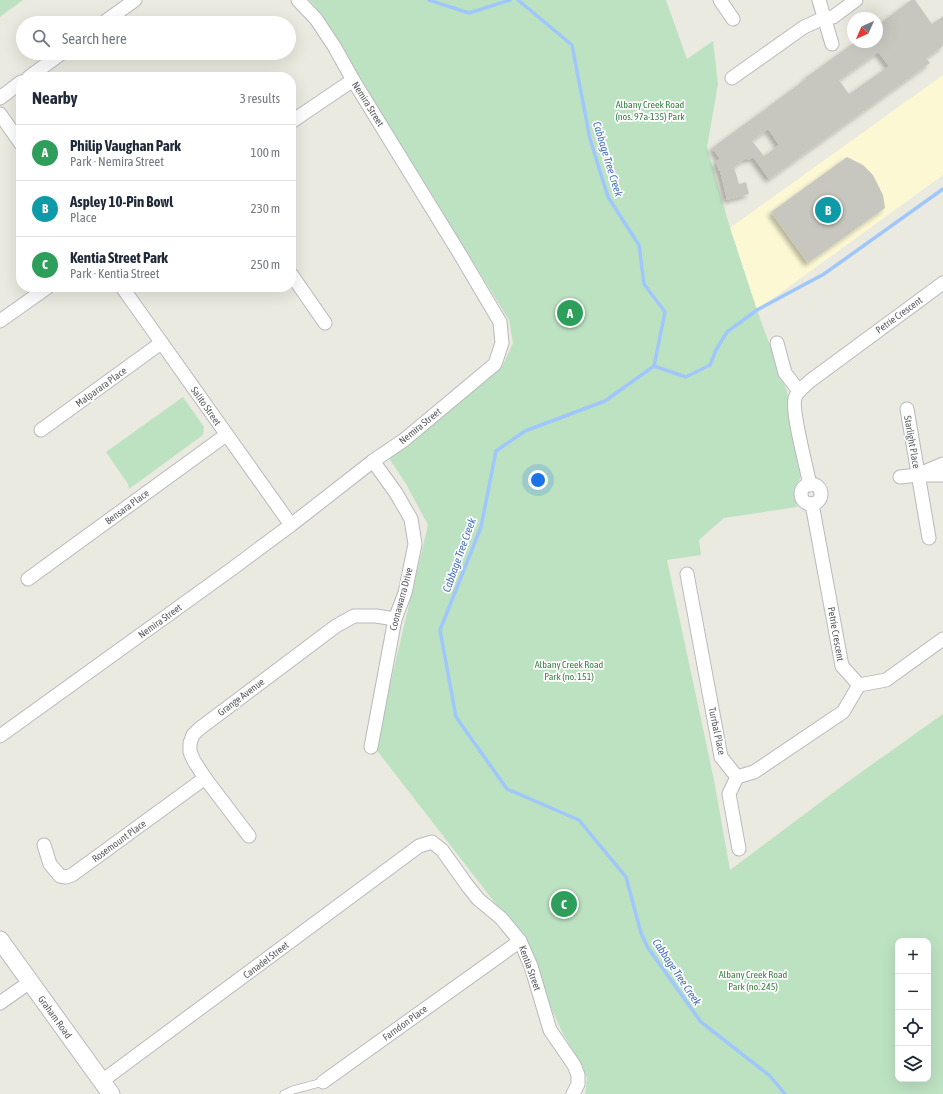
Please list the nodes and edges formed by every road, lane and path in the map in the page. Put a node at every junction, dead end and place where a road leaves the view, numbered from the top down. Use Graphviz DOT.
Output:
graph roads {
  1 [pos="135,0"];
  2 [pos="298,0"];
  3 [pos="720,0"];
  4 [pos="819,0"];
  5 [pos="856,0"];
  6 [pos="113,16"];
  7 [pos="824,18"];
  8 [pos="732,19"];
  9 [pos="832,44"];
  10 [pos="52,60"];
  11 [pos="35,72"];
  12 [pos="732,78"];
  13 [pos="353,80"];
  14 [pos="16,86"];
  15 [pos="0,98"];
  16 [pos="0,114"];
  17 [pos="296,119"];
  18 [pos="16,137"];
  19 [pos="296,281"];
  20 [pos="943,283"];
  21 [pos="41,292"];
  22 [pos="125,292"];
  23 [pos="0,321"];
  24 [pos="325,323"];
  25 [pos="161,343"];
  26 [pos="777,343"];
  27 [pos="799,391"];
  28 [pos="907,409"];
  29 [pos="41,430"];
  30 [pos="226,435"];
  31 [pos="373,461"];
  32 [pos="943,464"];
  33 [pos="918,475"];
  34 [pos="943,475"];
  35 [pos="900,477"];
  36 [pos="291,525"];
  37 [pos="929,538"];
  38 [pos="687,574"];
  39 [pos="28,579"];
  40 [pos="395,619"];
  41 [pos="943,639"];
  42 [pos="859,684"];
  43 [pos="0,736"];
  44 [pos="371,747"];
  45 [pos="737,777"];
  46 [pos="205,778"];
  47 [pos="248,836"];
  48 [pos="432,842"];
  49 [pos="44,845"];
  50 [pos="739,849"];
  51 [pos="0,940"];
  52 [pos="520,941"];
  53 [pos="30,982"];
  54 [pos="0,1003"];
  55 [pos="323,1082"];
  56 [pos="106,1088"];
  57 [pos="284,1094"];
  58 [pos="573,1094"];
  1 -- 6 [label="street"];
  2 -- 13 [label="street, Nemira Street"];
  3 -- 8 [label="street"];
  4 -- 7 [label="street"];
  5 -- 7 [label="street"];
  7 -- 9 [label="street"];
  7 -- 12 [label="street"];
  10 -- 11 [label="street"];
  13 -- 17 [label="street"];
  13 -- 31 [label="street, Nemira Street"];
  14 -- 15 [label="street"];
  16 -- 18 [label="street"];
  19 -- 24 [label="street"];
  20 -- 27 [label="street, Petrie Crescent"];
  21 -- 23 [label="street"];
  22 -- 25 [label="street, Salito Street"];
  25 -- 29 [label="street, Malparara Place"];
  25 -- 30 [label="street, Salito Street"];
  26 -- 27 [label="street"];
  27 -- 42 [label="street, Petrie Crescent"];
  28 -- 33 [label="street, Starlight Place"];
  30 -- 36 [label="street, Salito Street"];
  30 -- 39 [label="street, Bensara Place"];
  31 -- 36 [label="street, Nemira Street"];
  31 -- 40 [label="street, Coonawarra Drive"];
  32 -- 33 [label="street, Starlight Place"];
  33 -- 34 [label="street, Starlight Place"];
  33 -- 35 [label="street, Starlight Place"];
  33 -- 37 [label="street, Starlight Place"];
  36 -- 43 [label="street, Nemira Street"];
  38 -- 45 [label="street, Turrbal Place"];
  40 -- 44 [label="street, Coonawarra Drive"];
  40 -- 46 [label="street, Grange Avenue"];
  41 -- 42 [label="street"];
  42 -- 45 [label="street"];
  45 -- 50 [label="street"];
  46 -- 47 [label="street, Grange Avenue"];
  46 -- 49 [label="street, Rosemount Place"];
  48 -- 52 [label="street, Kentia Street"];
  48 -- 56 [label="street, Canadel Street"];
  51 -- 53 [label="street, Graham Road"];
  52 -- 55 [label="street, Farndon Place"];
  52 -- 58 [label="street, Kentia Street"];
  53 -- 54 [label="street"];
  53 -- 56 [label="street, Graham Road"];
  55 -- 57 [label="lane, Farndon Place"];
}
